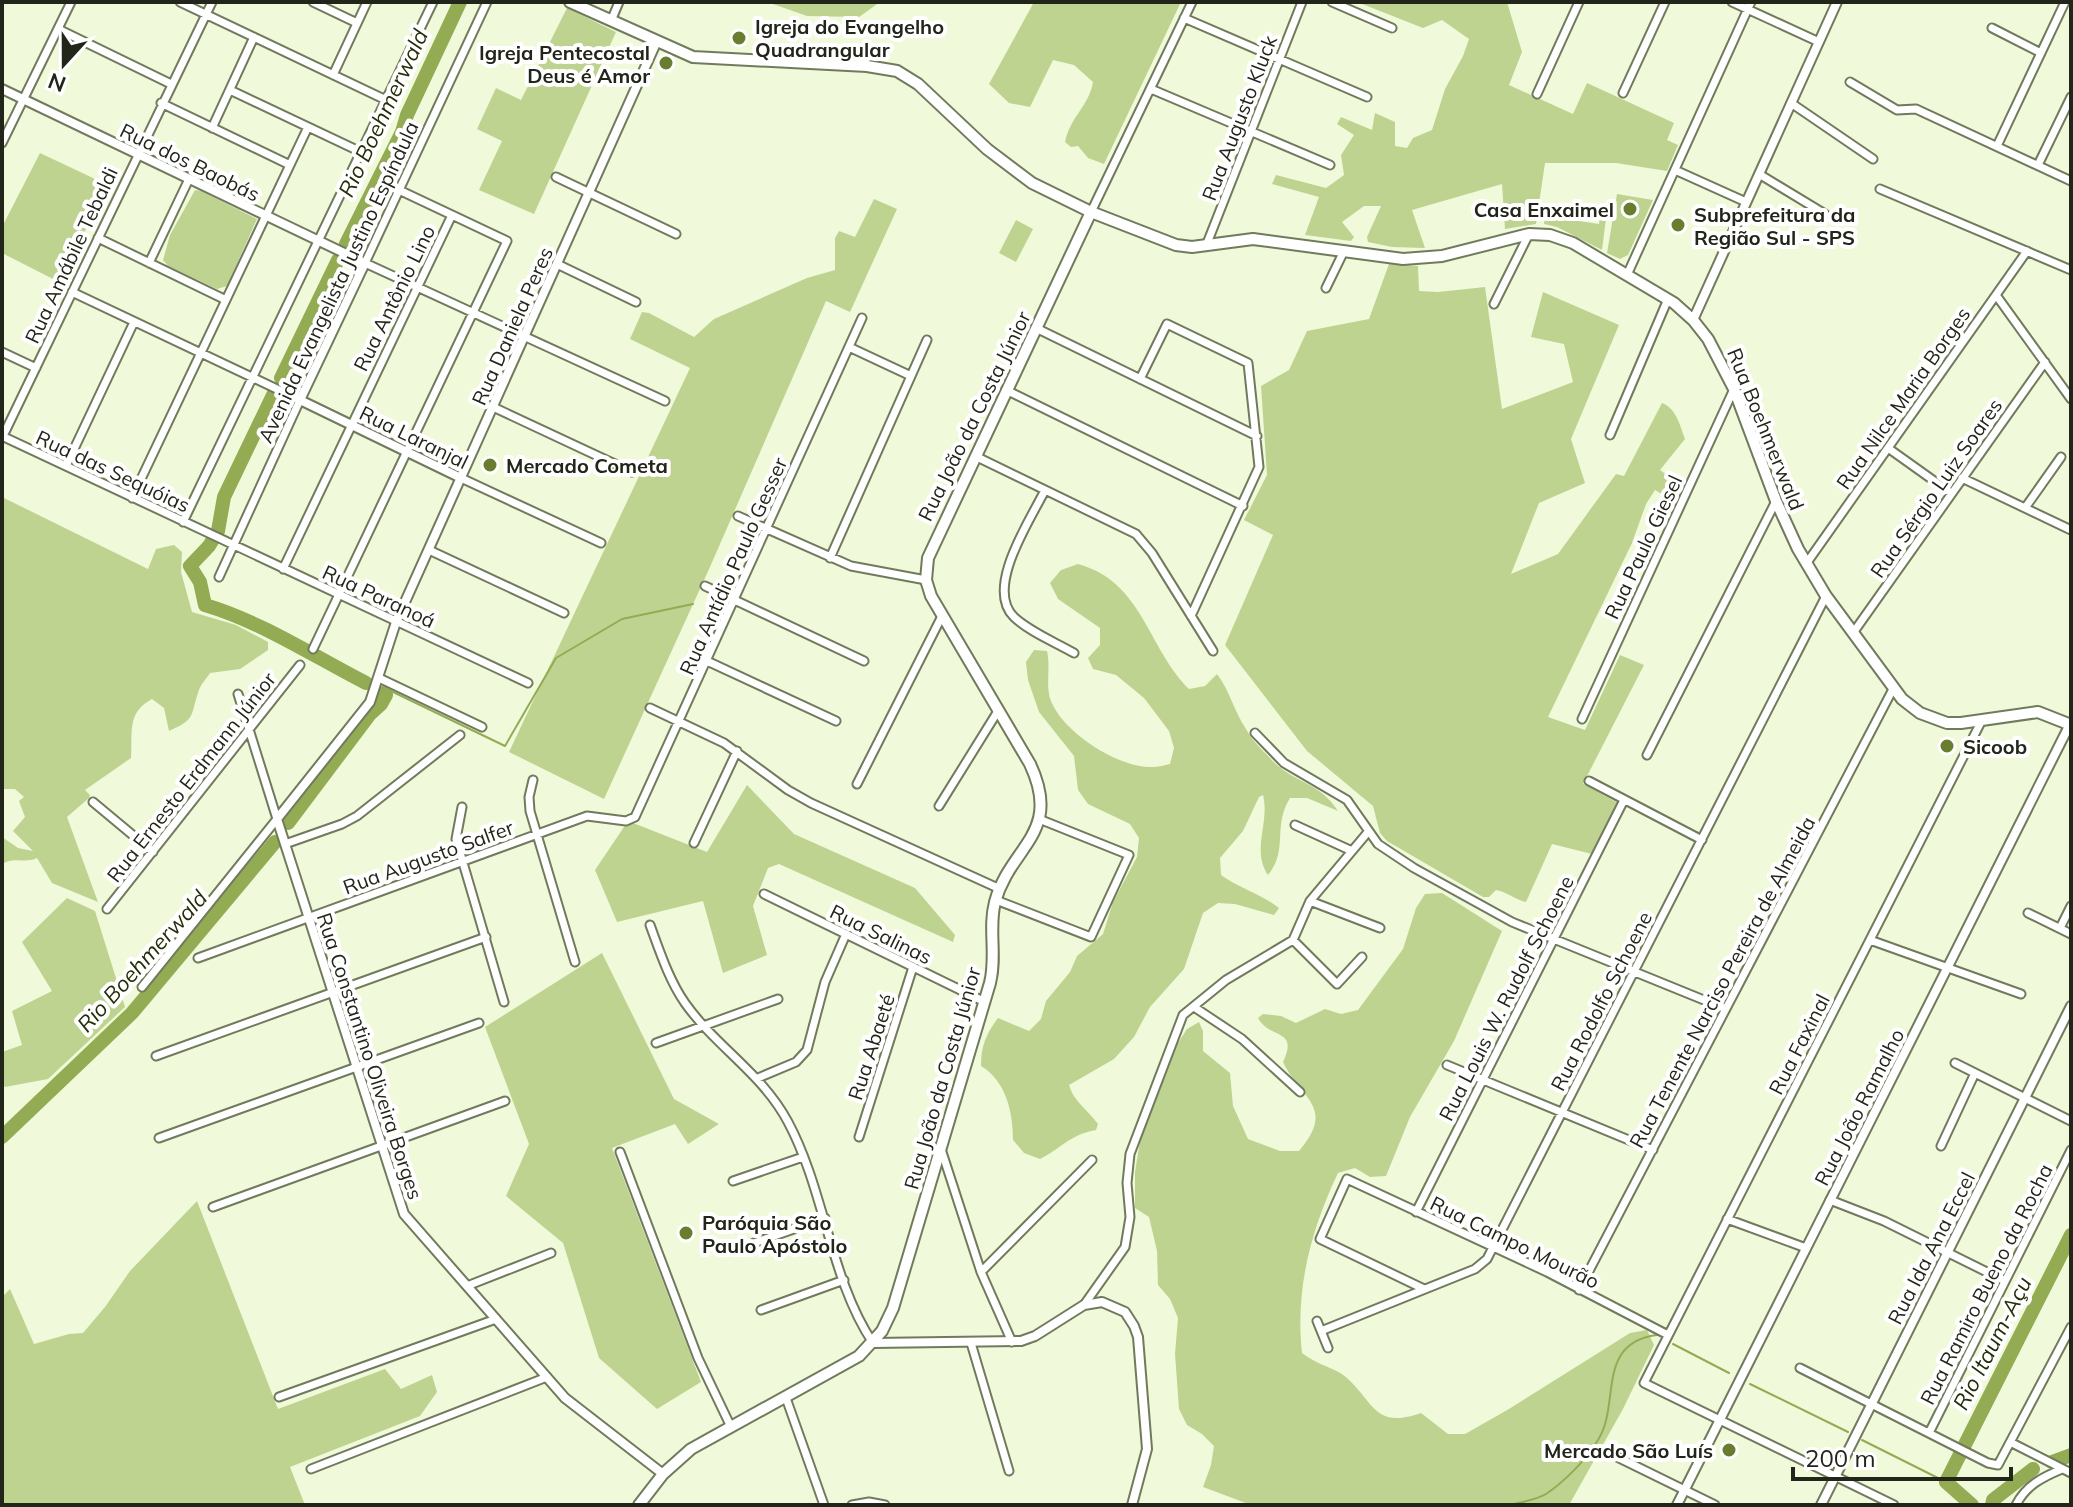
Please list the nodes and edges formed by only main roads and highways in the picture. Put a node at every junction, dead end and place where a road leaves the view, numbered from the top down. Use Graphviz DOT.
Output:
graph roads {
  1 [pos="570,2"];
  2 [pos="1091,212"];
  3 [pos="2070,724"];
  4 [pos="639,1505"];
  1 -- 2 [label="main road, Rua Boehmerwald"];
  2 -- 3 [label="main road, Rua Boehmerwald"];
  2 -- 4 [label="main road, Rua João da Costa Júnior"];
}
